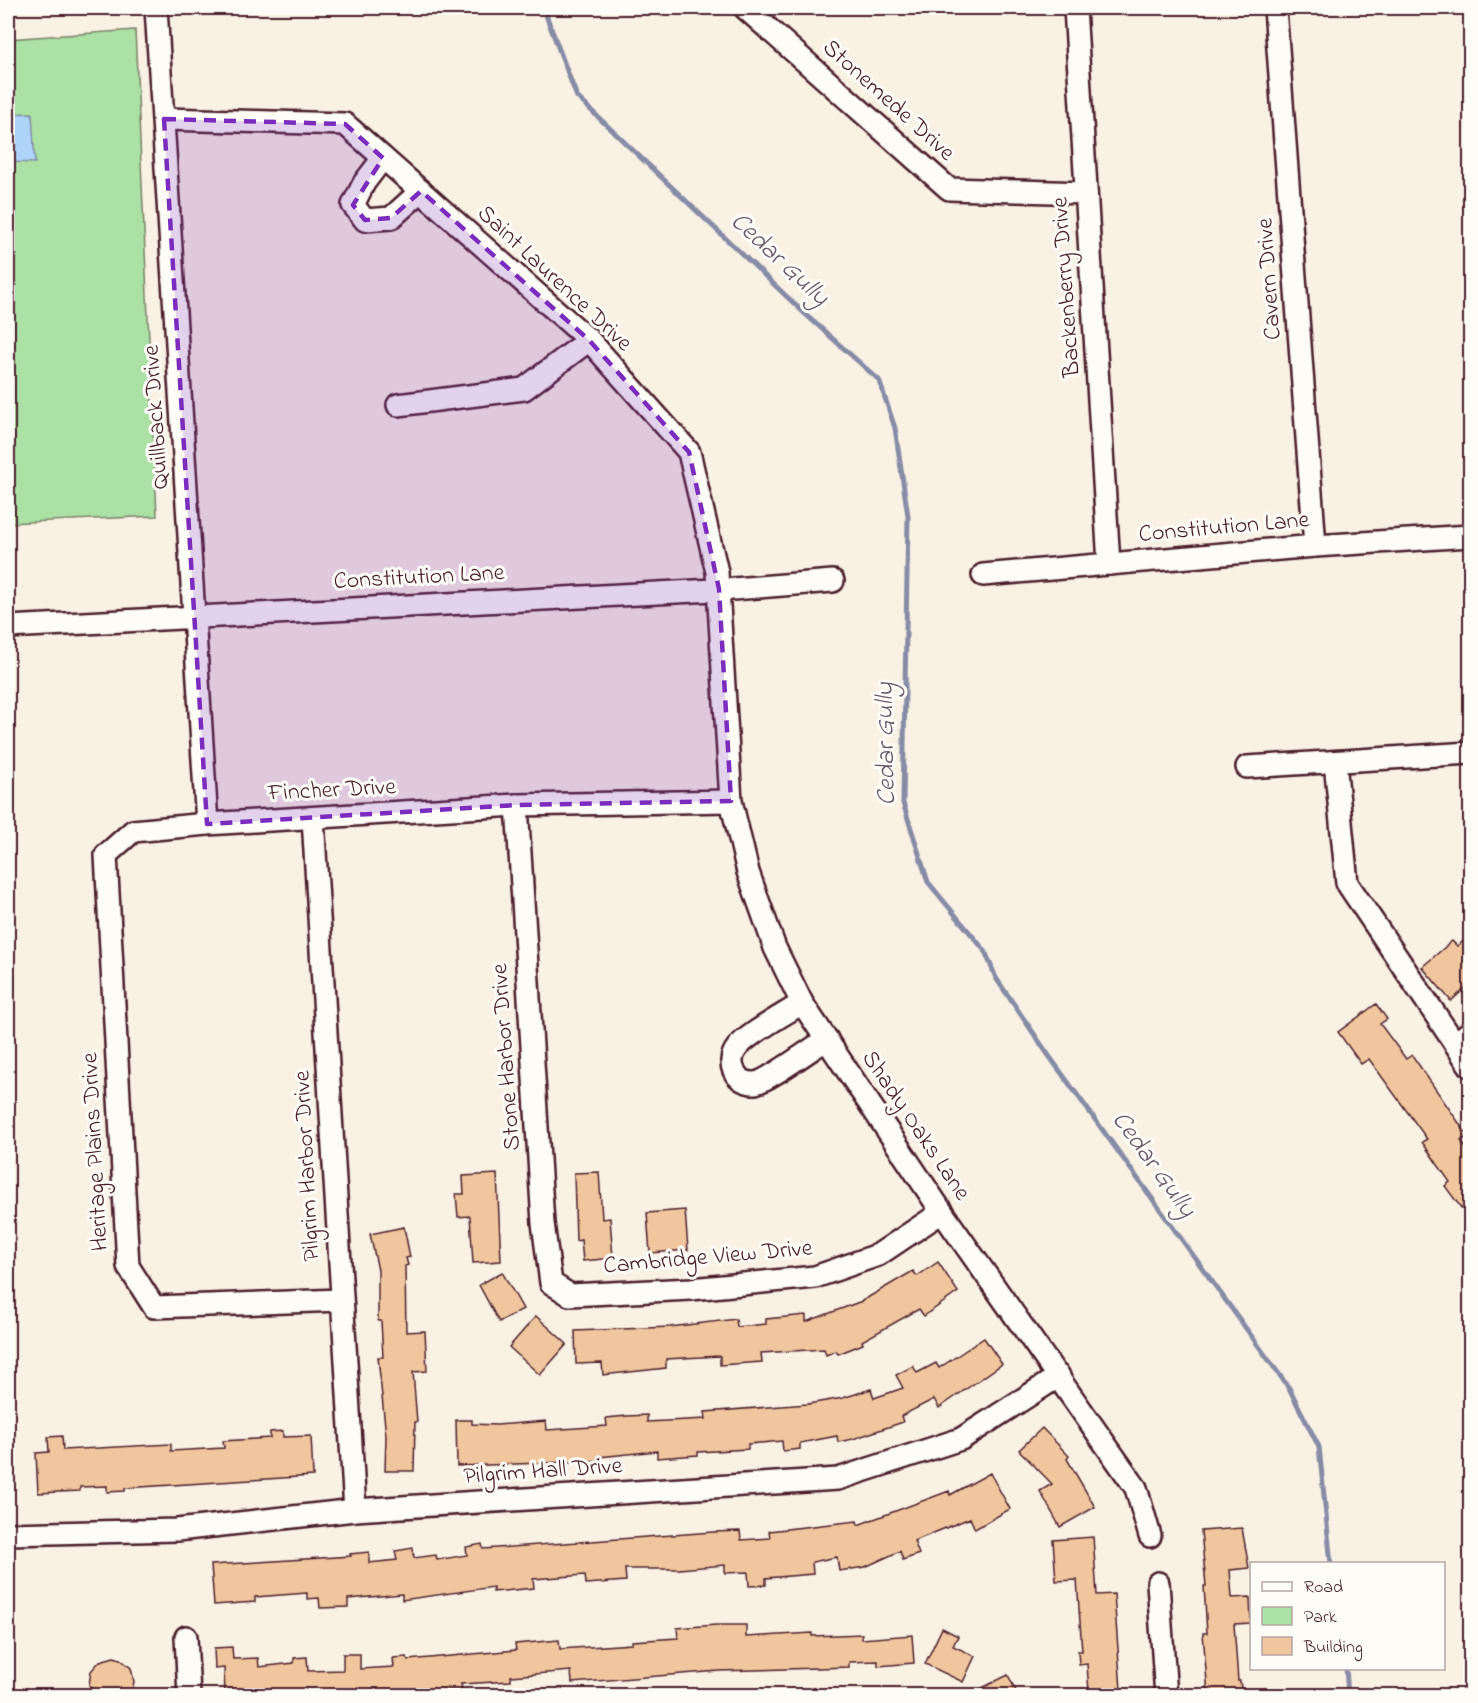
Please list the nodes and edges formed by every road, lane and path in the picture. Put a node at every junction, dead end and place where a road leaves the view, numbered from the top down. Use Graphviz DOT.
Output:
graph roads {
  1 [pos="156,8"];
  2 [pos="745,8"];
  3 [pos="1075,8"];
  4 [pos="1275,8"];
  5 [pos="164,120"];
  6 [pos="383,158"];
  7 [pos="421,191"];
  8 [pos="1086,193"];
  9 [pos="589,340"];
  10 [pos="398,405"];
  11 [pos="1470,536"];
  12 [pos="1315,546"];
  13 [pos="1109,564"];
  14 [pos="983,575"];
  15 [pos="833,581"];
  16 [pos="718,589"];
  17 [pos="195,615"];
  18 [pos="8,627"];
  19 [pos="725,707"];
  20 [pos="1470,753"];
  21 [pos="1335,762"];
  22 [pos="1247,767"];
  23 [pos="731,801"];
  24 [pos="517,805"];
  25 [pos="313,818"];
  26 [pos="207,824"];
  27 [pos="802,1003"];
  28 [pos="115,1016"];
  29 [pos="1462,1038"];
  30 [pos="827,1039"];
  31 [pos="1470,1066"];
  32 [pos="942,1212"];
  33 [pos="570,1295"];
  34 [pos="341,1300"];
  35 [pos="1059,1376"];
  36 [pos="355,1510"];
  37 [pos="8,1534"];
  38 [pos="1150,1536"];
  39 [pos="1158,1583"];
  40 [pos="186,1637"];
  41 [pos="189,1695"];
  42 [pos="1166,1695"];
  1 -- 5 [label="street, Quillback Drive"];
  2 -- 8 [label="street, Stonemede Drive"];
  3 -- 8 [label="street, Backenberry Drive"];
  4 -- 12 [label="street, Cavern Drive"];
  5 -- 6 [label="street, Saint Laurence Drive"];
  5 -- 17 [label="street, Quillback Drive"];
  6 -- 7 [label="street, Saint Laurence Drive"];
  6 -- 7 [label="street"];
  7 -- 9 [label="street, Saint Laurence Drive"];
  8 -- 13 [label="street, Backenberry Drive"];
  9 -- 10 [label="street"];
  9 -- 16 [label="street, Saint Laurence Drive"];
  11 -- 12 [label="street, Constitution Lane"];
  12 -- 13 [label="street, Constitution Lane"];
  13 -- 14 [label="street, Constitution Lane"];
  15 -- 16 [label="street, Constitution Lane"];
  16 -- 17 [label="street, Constitution Lane"];
  16 -- 19 [label="street, Saint Laurence Drive"];
  17 -- 18 [label="street, Constitution Lane"];
  17 -- 26 [label="street, Quillback Drive"];
  19 -- 23 [label="street, Shady Oaks Lane"];
  20 -- 21 [label="street"];
  21 -- 22 [label="street"];
  21 -- 29 [label="street"];
  23 -- 24 [label="street, Fincher Drive"];
  23 -- 27 [label="street, Shady Oaks Lane"];
  24 -- 25 [label="street, Fincher Drive"];
  24 -- 33 [label="street, Stone Harbor Drive"];
  25 -- 26 [label="street, Fincher Drive"];
  25 -- 34 [label="street, Pilgrim Harbor Drive"];
  26 -- 28 [label="street, Fincher Drive"];
  27 -- 30 [label="street, Shady Oaks Lane"];
  27 -- 30 [label="street"];
  28 -- 34 [label="street, Heritage Plains Drive"];
  29 -- 31 [label="street"];
  30 -- 32 [label="street, Shady Oaks Lane"];
  32 -- 33 [label="street, Cambridge View Drive"];
  32 -- 35 [label="street, Shady Oaks Lane"];
  34 -- 36 [label="street, Pilgrim Harbor Drive"];
  35 -- 36 [label="street, Pilgrim Hall Drive"];
  35 -- 38 [label="street, Shady Oaks Lane"];
  36 -- 37 [label="street, Pilgrim Hall Drive"];
  39 -- 42 [label="street"];
  40 -- 41 [label="street"];
}
